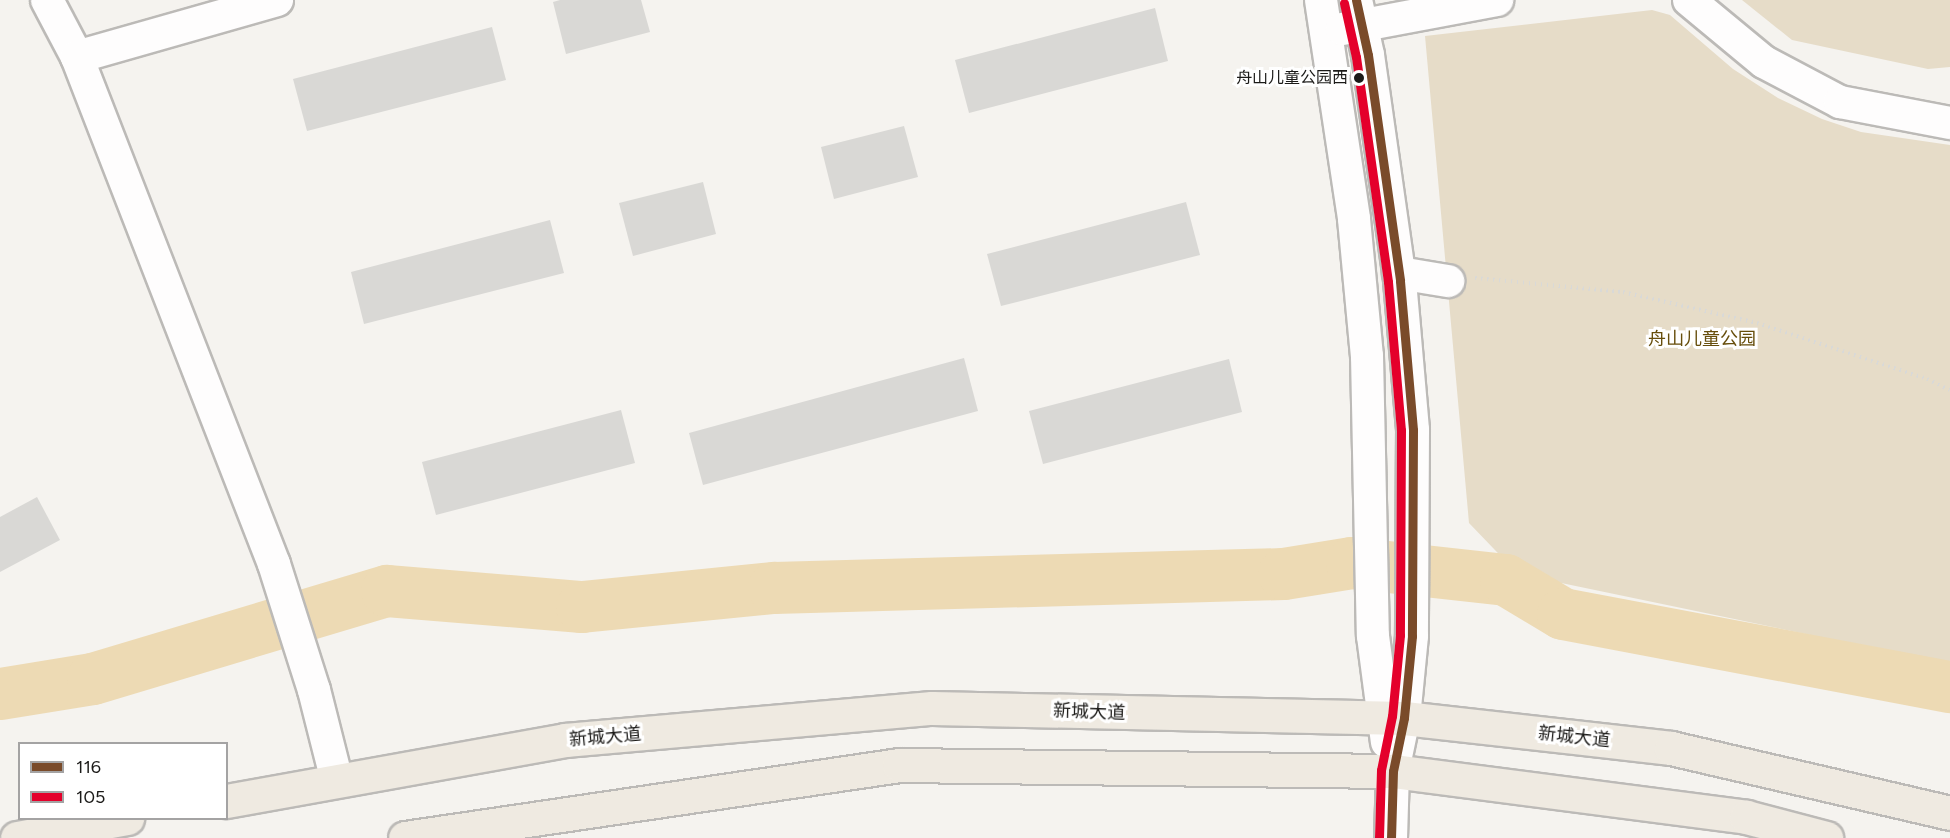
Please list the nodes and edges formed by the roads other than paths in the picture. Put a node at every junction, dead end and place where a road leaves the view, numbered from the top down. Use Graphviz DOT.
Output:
graph roads {
  1 [pos="46,0"];
  2 [pos="277,0"];
  3 [pos="1321,0"];
  4 [pos="1497,0"];
  5 [pos="1689,0"];
  6 [pos="1359,12"];
  7 [pos="1328,33"];
  8 [pos="77,57"];
  9 [pos="1950,123"];
  10 [pos="1399,273"];
  11 [pos="1448,281"];
  12 [pos="1393,717"];
  13 [pos="1393,771"];
  14 [pos="337,781"];
  15 [pos="228,801"];
  16 [pos="1950,813"];
  17 [pos="121,820"];
  18 [pos="17,838"];
  19 [pos="405,838"];
  20 [pos="1391,838"];
  21 [pos="1826,838"];
  1 -- 8 [label="street"];
  2 -- 8 [label="street"];
  3 -- 7 [label="street"];
  4 -- 6 [label="street"];
  5 -- 9 [label="street"];
  6 -- 7 [label="street"];
  6 -- 10 [label="street"];
  7 -- 12 [label="street"];
  8 -- 14 [label="street"];
  10 -- 11 [label="street"];
  10 -- 12 [label="street"];
  12 -- 13 [label="street"];
  12 -- 14 [label="main road, 新城大道"];
  12 -- 16 [label="main road, 新城大道"];
  13 -- 19 [label="main road"];
  13 -- 20 [label="street"];
  13 -- 21 [label="main road"];
  14 -- 15 [label="main road, 新城大道"];
  17 -- 18 [label="main road"];
}
